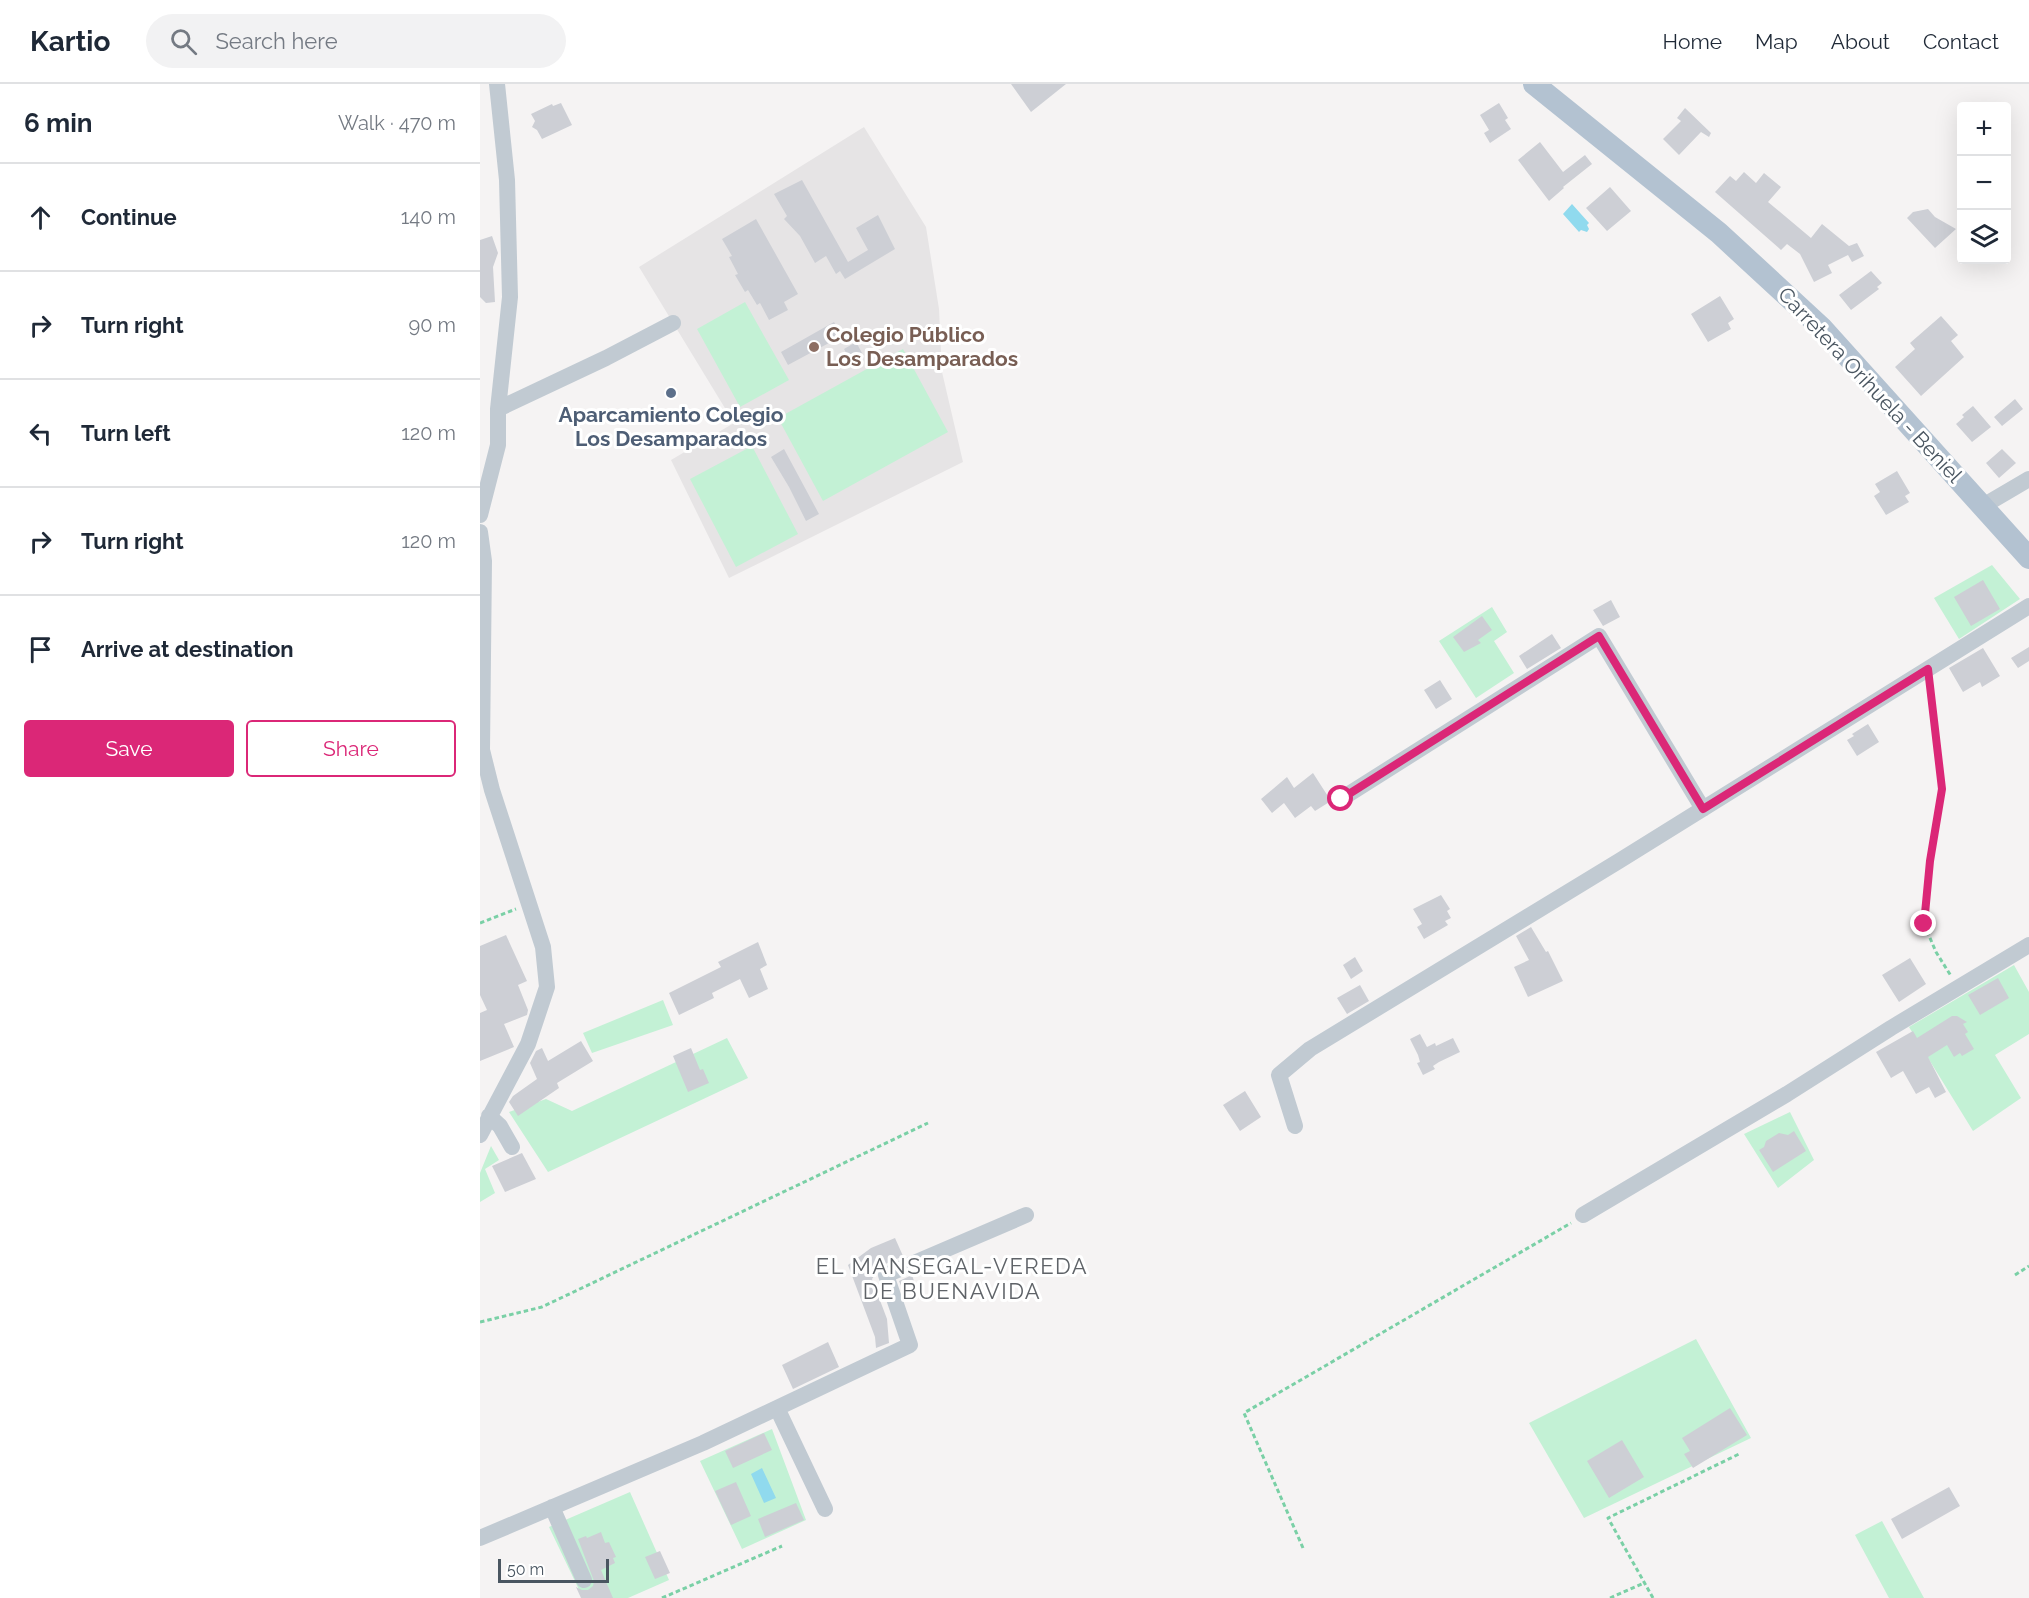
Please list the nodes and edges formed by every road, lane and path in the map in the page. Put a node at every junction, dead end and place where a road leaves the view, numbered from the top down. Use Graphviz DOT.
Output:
graph roads {
  1 [pos="497,84"];
  2 [pos="1534,84"];
  3 [pos="673,323"];
  4 [pos="498,409"];
  5 [pos="2029,479"];
  6 [pos="1983,506"];
  7 [pos="480,516"];
  8 [pos="480,532"];
  9 [pos="2029,558"];
  10 [pos="2029,606"];
  11 [pos="1928,669"];
  12 [pos="1341,799"];
  13 [pos="1703,809"];
  14 [pos="529,904"];
  15 [pos="480,923"];
  16 [pos="2029,945"];
  17 [pos="1958,987"];
  18 [pos="489,1116"];
  19 [pos="928,1123"];
  20 [pos="1295,1126"];
  21 [pos="480,1135"];
  22 [pos="512,1147"];
  23 [pos="1026,1215"];
  24 [pos="1583,1215"];
  25 [pos="2029,1266"];
  26 [pos="2015,1275"];
  27 [pos="480,1322"];
  28 [pos="777,1408"];
  29 [pos="1739,1454"];
  30 [pos="552,1507"];
  31 [pos="825,1509"];
  32 [pos="480,1538"];
  33 [pos="782,1546"];
  34 [pos="1303,1548"];
  35 [pos="584,1580"];
  36 [pos="1644,1583"];
  37 [pos="662,1598"];
  38 [pos="1610,1598"];
  39 [pos="1653,1598"];
  1 -- 4 [label="street"];
  2 -- 6 [label="main road, Carretera Orihuela - Beniel"];
  3 -- 4 [label="street"];
  4 -- 7 [label="street"];
  5 -- 6 [label="street"];
  6 -- 9 [label="main road, Carretera Orihuela - Beniel"];
  8 -- 14 [label="street"];
  10 -- 11 [label="street"];
  11 -- 13 [label="street"];
  11 -- 17 [label="path"];
  12 -- 13 [label="street"];
  13 -- 20 [label="street"];
  14 -- 15 [label="path"];
  14 -- 18 [label="street"];
  16 -- 17 [label="street"];
  17 -- 24 [label="street"];
  18 -- 21 [label="street"];
  18 -- 22 [label="street"];
  19 -- 27 [label="path"];
  23 -- 28 [label="street"];
  24 -- 34 [label="path"];
  25 -- 26 [label="path"];
  28 -- 30 [label="street"];
  28 -- 31 [label="street"];
  29 -- 36 [label="path"];
  30 -- 32 [label="street"];
  30 -- 35 [label="street"];
  33 -- 37 [label="path"];
  36 -- 38 [label="path"];
  36 -- 39 [label="path"];
}
